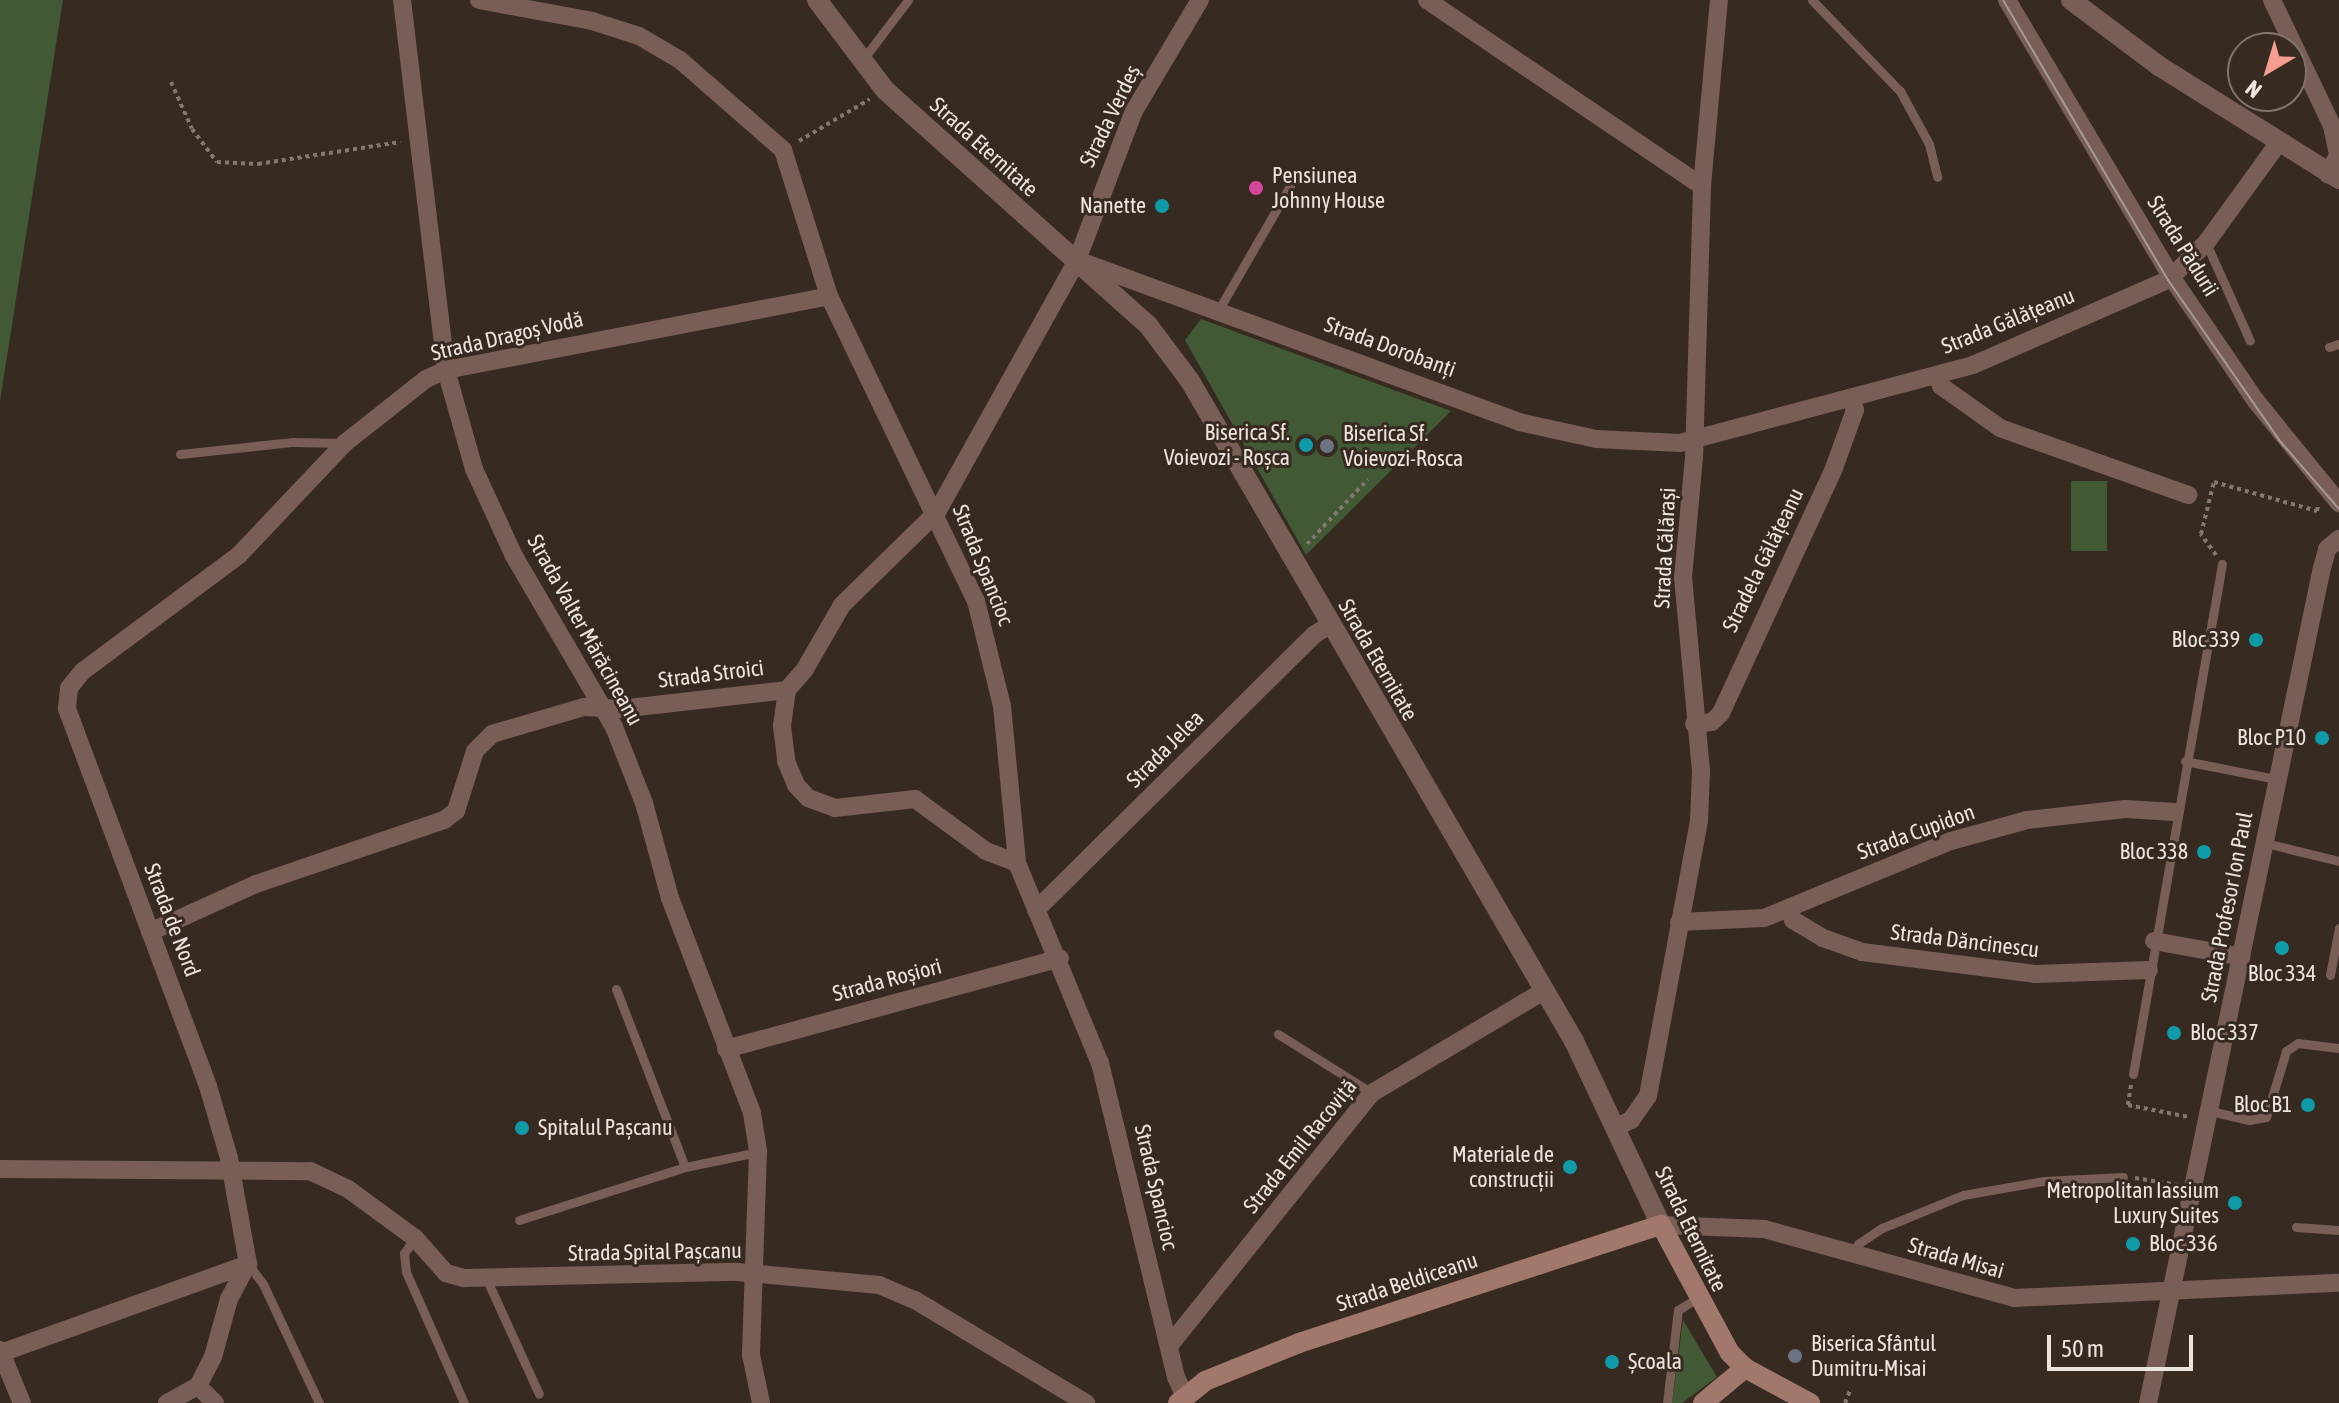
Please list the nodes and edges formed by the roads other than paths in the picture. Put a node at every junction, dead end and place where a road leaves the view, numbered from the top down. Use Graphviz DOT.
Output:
graph roads {
  1 [pos="402,0"];
  2 [pos="479,0"];
  3 [pos="817,0"];
  4 [pos="908,0"];
  5 [pos="1200,0"];
  6 [pos="1427,0"];
  7 [pos="1719,0"];
  8 [pos="1812,0"];
  9 [pos="2007,0"];
  10 [pos="2071,0"];
  11 [pos="2272,0"];
  12 [pos="861,62"];
  13 [pos="2277,145"];
  14 [pos="1937,177"];
  15 [pos="2334,177"];
  16 [pos="1290,186"];
  17 [pos="1702,186"];
  18 [pos="2206,243"];
  19 [pos="1077,260"];
  20 [pos="2172,278"];
  21 [pos="829,296"];
  22 [pos="1219,309"];
  23 [pos="2250,341"];
  24 [pos="446,370"];
  25 [pos="1939,375"];
  26 [pos="1851,399"];
  27 [pos="1694,440"];
  28 [pos="345,443"];
  29 [pos="180,454"];
  30 [pos="2188,495"];
  31 [pos="2339,503"];
  32 [pos="937,512"];
  33 [pos="2339,539"];
  34 [pos="2222,564"];
  35 [pos="1330,625"];
  36 [pos="69,688"];
  37 [pos="787,690"];
  38 [pos="601,707"];
  39 [pos="1694,724"];
  40 [pos="2185,761"];
  41 [pos="2276,779"];
  42 [pos="2175,812"];
  43 [pos="2263,843"];
  44 [pos="2339,861"];
  45 [pos="1017,863"];
  46 [pos="1789,909"];
  47 [pos="1036,910"];
  48 [pos="1679,922"];
  49 [pos="2339,928"];
  50 [pos="150,932"];
  51 [pos="2154,941"];
  52 [pos="2242,957"];
  53 [pos="1060,958"];
  54 [pos="2149,970"];
  55 [pos="2330,975"];
  56 [pos="616,989"];
  57 [pos="1544,991"];
  58 [pos="1278,1034"];
  59 [pos="2339,1048"];
  60 [pos="726,1049"];
  61 [pos="2133,1074"];
  62 [pos="1372,1093"];
  63 [pos="2209,1116"];
  64 [pos="1616,1127"];
  65 [pos="758,1152"];
  66 [pos="685,1167"];
  67 [pos="0,1169"];
  68 [pos="230,1171"];
  69 [pos="2123,1177"];
  70 [pos="519,1220"];
  71 [pos="1661,1225"];
  72 [pos="2296,1227"];
  73 [pos="2339,1230"];
  74 [pos="415,1238"];
  75 [pos="1854,1254"];
  76 [pos="248,1264"];
  77 [pos="753,1273"];
  78 [pos="487,1280"];
  79 [pos="2339,1283"];
  80 [pos="2173,1290"];
  81 [pos="1697,1298"];
  82 [pos="1169,1346"];
  83 [pos="1,1351"];
  84 [pos="1745,1368"];
  85 [pos="198,1386"];
  86 [pos="539,1394"];
  87 [pos="1181,1399"];
  88 [pos="22,1403"];
  89 [pos="167,1403"];
  90 [pos="215,1403"];
  91 [pos="319,1403"];
  92 [pos="464,1403"];
  93 [pos="761,1403"];
  94 [pos="1086,1403"];
  95 [pos="1667,1403"];
  96 [pos="1703,1403"];
  97 [pos="1810,1403"];
  98 [pos="2148,1403"];
  1 -- 24 [label="street, Strada Valter Mărăcineanu"];
  2 -- 21 [label="street, Strada Spancioc"];
  3 -- 12 [label="street, Strada Eternitate"];
  4 -- 12 [label="lane"];
  5 -- 19 [label="street, Strada Verdeș"];
  6 -- 17 [label="street"];
  7 -- 17 [label="street, Strada Călărași"];
  8 -- 14 [label="lane"];
  9 -- 20 [label="street, Strada Pădurii"];
  10 -- 13 [label="street"];
  11 -- 15 [label="street"];
  12 -- 19 [label="street, Strada Eternitate"];
  13 -- 15 [label="street"];
  13 -- 18 [label="street, Strada Gălățeanu"];
  16 -- 22 [label="lane"];
  17 -- 27 [label="street, Strada Călărași"];
  18 -- 20 [label="street, Strada Gălățeanu"];
  18 -- 23 [label="lane"];
  19 -- 22 [label="street, Strada Dorobanți"];
  19 -- 32 [label="street, Strada Stroici"];
  19 -- 35 [label="street, Strada Eternitate"];
  20 -- 25 [label="street, Strada Gălățeanu"];
  20 -- 31 [label="street, Strada Pădurii"];
  21 -- 24 [label="street, Strada Dragoș Vodă"];
  21 -- 32 [label="street, Strada Spancioc"];
  22 -- 27 [label="street, Strada Dorobanți"];
  24 -- 28 [label="street, Strada Dragoș Vodă"];
  24 -- 38 [label="street, Strada Valter Mărăcineanu"];
  25 -- 26 [label="street, Strada Gălățeanu"];
  25 -- 30 [label="street"];
  26 -- 27 [label="street, Strada Gălățeanu"];
  26 -- 39 [label="street, Stradela Gălățeanu"];
  27 -- 39 [label="street, Strada Călărași"];
  28 -- 29 [label="lane"];
  28 -- 36 [label="street, Strada Dragoș Vodă"];
  32 -- 37 [label="street, Strada Stroici"];
  32 -- 45 [label="street, Strada Spancioc"];
  33 -- 41 [label="street, Strada Profesor Ion Paul"];
  34 -- 40 [label="lane"];
  35 -- 47 [label="street, Strada Jelea"];
  35 -- 57 [label="street, Strada Eternitate"];
  36 -- 50 [label="street, Strada de Nord"];
  37 -- 38 [label="street, Strada Stroici"];
  37 -- 45 [label="street"];
  38 -- 50 [label="street, Strada Stroici"];
  38 -- 60 [label="street, Strada Valter Mărăcineanu"];
  39 -- 48 [label="street, Strada Călărași"];
  40 -- 41 [label="lane"];
  40 -- 42 [label="lane"];
  41 -- 43 [label="street, Strada Profesor Ion Paul"];
  42 -- 46 [label="street, Strada Cupidon"];
  42 -- 51 [label="lane"];
  43 -- 44 [label="lane"];
  43 -- 52 [label="street, Strada Profesor Ion Paul"];
  45 -- 47 [label="street, Strada Spancioc"];
  46 -- 48 [label="street, Strada Cupidon"];
  46 -- 54 [label="street, Strada Dăncinescu"];
  47 -- 53 [label="street, Strada Spancioc"];
  48 -- 64 [label="street, Strada Călărași"];
  49 -- 55 [label="lane"];
  50 -- 68 [label="street, Strada de Nord"];
  51 -- 52 [label="street"];
  51 -- 54 [label="lane"];
  52 -- 63 [label="street, Strada Profesor Ion Paul"];
  53 -- 60 [label="street, Strada Roșiori"];
  53 -- 82 [label="street, Strada Spancioc"];
  54 -- 61 [label="lane"];
  56 -- 66 [label="lane"];
  57 -- 62 [label="street, Strada Emil Racoviță"];
  57 -- 64 [label="street, Strada Eternitate"];
  58 -- 62 [label="lane"];
  59 -- 63 [label="lane"];
  60 -- 65 [label="street, Strada Valter Mărăcineanu"];
  62 -- 82 [label="street, Strada Emil Racoviță"];
  63 -- 80 [label="street, Strada Profesor Ion Paul"];
  64 -- 71 [label="street, Strada Eternitate"];
  65 -- 66 [label="lane"];
  65 -- 77 [label="street, Strada Valter Mărăcineanu"];
  66 -- 70 [label="lane"];
  67 -- 68 [label="street, Strada Spital Pașcanu"];
  68 -- 74 [label="street, Strada Spital Pașcanu"];
  68 -- 76 [label="street"];
  69 -- 75 [label="lane"];
  71 -- 75 [label="street, Strada Misai"];
  71 -- 81 [label="main road, Strada Eternitate"];
  71 -- 87 [label="main road, Strada Beldiceanu"];
  72 -- 73 [label="lane"];
  74 -- 78 [label="street, Strada Spital Pașcanu"];
  74 -- 92 [label="lane"];
  75 -- 80 [label="street, Strada Misai"];
  76 -- 83 [label="street"];
  76 -- 85 [label="street"];
  76 -- 91 [label="lane"];
  77 -- 78 [label="street, Strada Spital Pașcanu"];
  77 -- 93 [label="street, Strada Valter Mărăcineanu"];
  77 -- 94 [label="street, Strada Spital Pașcanu"];
  78 -- 86 [label="lane"];
  79 -- 80 [label="street, Strada Misai"];
  80 -- 98 [label="street, Strada Profesor Ion Paul"];
  81 -- 84 [label="main road, Strada Eternitate"];
  81 -- 95 [label="lane"];
  82 -- 87 [label="street, Strada Spancioc"];
  83 -- 88 [label="street"];
  84 -- 96 [label="main road"];
  84 -- 97 [label="main road, Strada Eternitate"];
  85 -- 89 [label="street"];
  85 -- 90 [label="street"];
}
